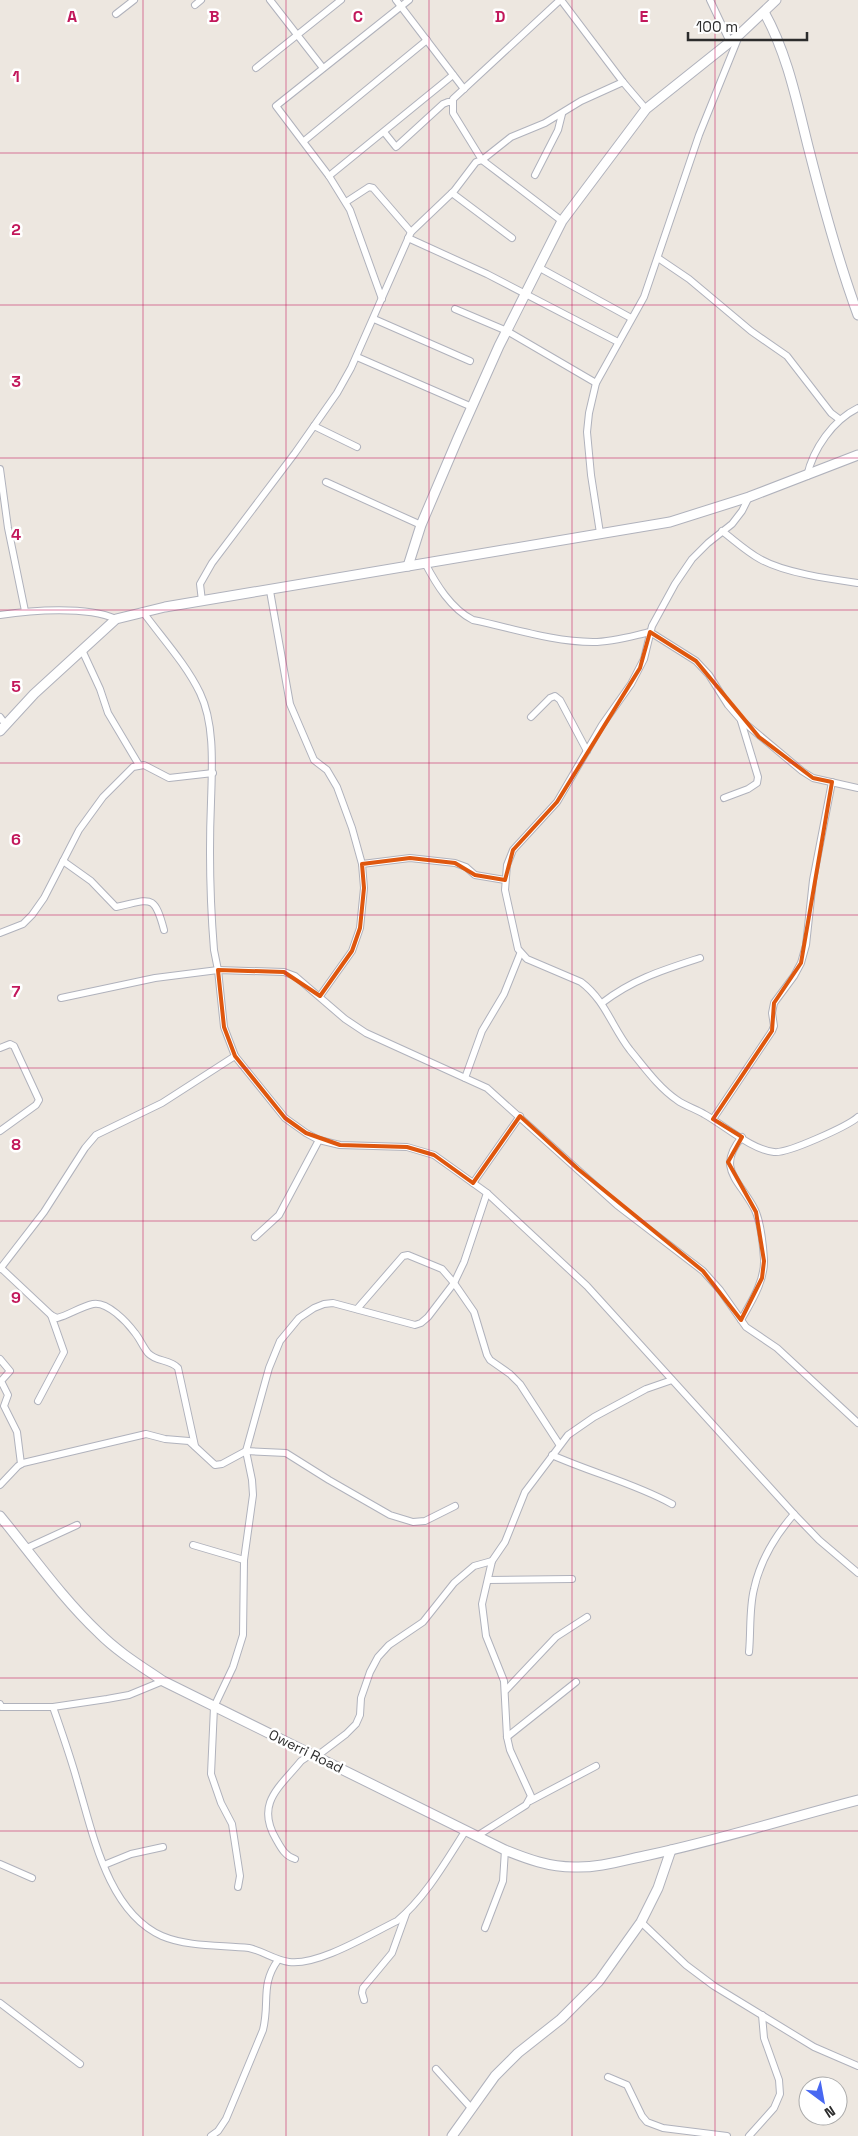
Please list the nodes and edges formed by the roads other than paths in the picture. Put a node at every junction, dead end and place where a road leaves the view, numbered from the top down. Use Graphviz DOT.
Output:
graph roads {
  1 [pos="134,0"];
  2 [pos="201,0"];
  3 [pos="270,0"];
  4 [pos="341,0"];
  5 [pos="396,0"];
  6 [pos="409,0"];
  7 [pos="560,0"];
  8 [pos="710,0"];
  9 [pos="776,0"];
  10 [pos="195,5"];
  11 [pos="401,6"];
  12 [pos="764,12"];
  13 [pos="116,14"];
  14 [pos="740,34"];
  15 [pos="297,35"];
  16 [pos="426,40"];
  17 [pos="730,42"];
  18 [pos="256,68"];
  19 [pos="323,68"];
  20 [pos="453,75"];
  21 [pos="623,82"];
  22 [pos="464,89"];
  23 [pos="452,102"];
  24 [pos="646,109"];
  25 [pos="562,114"];
  26 [pos="384,132"];
  27 [pos="304,141"];
  28 [pos="482,160"];
  29 [pos="329,176"];
  30 [pos="535,176"];
  31 [pos="452,194"];
  32 [pos="346,202"];
  33 [pos="562,221"];
  34 [pos="409,235"];
  35 [pos="512,238"];
  36 [pos="658,258"];
  37 [pos="538,267"];
  38 [pos="525,294"];
  39 [pos="382,300"];
  40 [pos="455,309"];
  41 [pos="858,315"];
  42 [pos="632,318"];
  43 [pos="374,319"];
  44 [pos="507,331"];
  45 [pos="618,342"];
  46 [pos="357,357"];
  47 [pos="470,361"];
  48 [pos="596,383"];
  49 [pos="472,408"];
  50 [pos="858,408"];
  51 [pos="839,419"];
  52 [pos="314,426"];
  53 [pos="357,447"];
  54 [pos="858,455"];
  55 [pos="0,469"];
  56 [pos="807,476"];
  57 [pos="326,482"];
  58 [pos="749,498"];
  59 [pos="421,525"];
  60 [pos="8,528"];
  61 [pos="0,529"];
  62 [pos="722,531"];
  63 [pos="600,534"];
  64 [pos="425,563"];
  65 [pos="408,566"];
  66 [pos="858,583"];
  67 [pos="270,591"];
  68 [pos="202,601"];
  69 [pos="25,611"];
  70 [pos="143,612"];
  71 [pos="0,615"];
  72 [pos="116,619"];
  73 [pos="650,632"];
  74 [pos="82,650"];
  75 [pos="0,717"];
  76 [pos="530,717"];
  77 [pos="741,720"];
  78 [pos="3,728"];
  79 [pos="587,751"];
  80 [pos="139,765"];
  81 [pos="213,773"];
  82 [pos="832,782"];
  83 [pos="858,788"];
  84 [pos="724,798"];
  85 [pos="63,862"];
  86 [pos="362,864"];
  87 [pos="505,880"];
  88 [pos="164,930"];
  89 [pos="0,932"];
  90 [pos="520,954"];
  91 [pos="700,958"];
  92 [pos="218,970"];
  93 [pos="320,996"];
  94 [pos="61,998"];
  95 [pos="602,1003"];
  96 [pos="0,1048"];
  97 [pos="235,1056"];
  98 [pos="465,1078"];
  99 [pos="520,1116"];
  100 [pos="858,1117"];
  101 [pos="713,1119"];
  102 [pos="0,1131"];
  103 [pos="742,1137"];
  104 [pos="319,1140"];
  105 [pos="473,1183"];
  106 [pos="487,1194"];
  107 [pos="255,1237"];
  108 [pos="0,1268"];
  109 [pos="454,1283"];
  110 [pos="357,1309"];
  111 [pos="51,1315"];
  112 [pos="741,1320"];
  113 [pos="0,1360"];
  114 [pos="672,1380"];
  115 [pos="38,1401"];
  116 [pos="858,1423"];
  117 [pos="559,1444"];
  118 [pos="195,1446"];
  119 [pos="246,1451"];
  120 [pos="552,1455"];
  121 [pos="20,1464"];
  122 [pos="0,1486"];
  123 [pos="672,1504"];
  124 [pos="455,1506"];
  125 [pos="794,1514"];
  126 [pos="0,1516"];
  127 [pos="77,1525"];
  128 [pos="193,1545"];
  129 [pos="27,1548"];
  130 [pos="244,1560"];
  131 [pos="492,1560"];
  132 [pos="858,1573"];
  133 [pos="572,1579"];
  134 [pos="488,1580"];
  135 [pos="587,1617"];
  136 [pos="749,1652"];
  137 [pos="163,1681"];
  138 [pos="576,1682"];
  139 [pos="506,1690"];
  140 [pos="0,1706"];
  141 [pos="53,1707"];
  142 [pos="214,1707"];
  143 [pos="507,1737"];
  144 [pos="317,1756"];
  145 [pos="596,1766"];
  146 [pos="858,1800"];
  147 [pos="530,1801"];
  148 [pos="466,1830"];
  149 [pos="477,1836"];
  150 [pos="163,1847"];
  151 [pos="505,1850"];
  152 [pos="671,1850"];
  153 [pos="295,1859"];
  154 [pos="0,1864"];
  155 [pos="104,1865"];
  156 [pos="32,1878"];
  157 [pos="238,1887"];
  158 [pos="407,1913"];
  159 [pos="641,1922"];
  160 [pos="485,1928"];
  161 [pos="278,1960"];
  162 [pos="364,2000"];
  163 [pos="0,2002"];
  164 [pos="762,2016"];
  165 [pos="80,2064"];
  166 [pos="858,2066"];
  167 [pos="436,2069"];
  168 [pos="608,2077"];
  169 [pos="472,2109"];
  170 [pos="211,2136"];
  171 [pos="452,2136"];
  172 [pos="727,2136"];
  173 [pos="750,2136"];
  1 -- 13 [label="street"];
  2 -- 10 [label="street"];
  3 -- 15 [label="street"];
  4 -- 15 [label="street"];
  5 -- 11 [label="street"];
  6 -- 11 [label="street"];
  7 -- 21 [label="street"];
  7 -- 22 [label="street"];
  8 -- 17 [label="street"];
  9 -- 12 [label="main road"];
  11 -- 16 [label="street"];
  11 -- 19 [label="street"];
  12 -- 14 [label="main road"];
  12 -- 41 [label="main road"];
  14 -- 17 [label="main road"];
  14 -- 36 [label="street"];
  15 -- 18 [label="street"];
  15 -- 19 [label="street"];
  16 -- 20 [label="street"];
  16 -- 27 [label="street"];
  17 -- 24 [label="main road"];
  19 -- 27 [label="street"];
  20 -- 22 [label="street"];
  20 -- 26 [label="street"];
  21 -- 24 [label="street"];
  21 -- 25 [label="street"];
  22 -- 23 [label="street"];
  23 -- 26 [label="street"];
  23 -- 28 [label="street"];
  24 -- 33 [label="main road"];
  25 -- 28 [label="street"];
  25 -- 30 [label="street"];
  26 -- 29 [label="street"];
  27 -- 29 [label="street"];
  28 -- 31 [label="street"];
  28 -- 33 [label="street"];
  29 -- 32 [label="street"];
  31 -- 34 [label="street"];
  31 -- 35 [label="street"];
  32 -- 34 [label="street"];
  32 -- 39 [label="street"];
  33 -- 37 [label="main road"];
  34 -- 38 [label="street"];
  34 -- 39 [label="street"];
  36 -- 42 [label="street"];
  36 -- 51 [label="street"];
  37 -- 38 [label="main road"];
  37 -- 42 [label="street"];
  38 -- 44 [label="main road"];
  38 -- 45 [label="street"];
  39 -- 43 [label="street"];
  40 -- 44 [label="street"];
  42 -- 45 [label="street"];
  43 -- 46 [label="street"];
  43 -- 47 [label="street"];
  44 -- 48 [label="street"];
  44 -- 49 [label="main road"];
  45 -- 48 [label="street"];
  46 -- 49 [label="street"];
  46 -- 52 [label="street"];
  48 -- 63 [label="street"];
  49 -- 59 [label="main road"];
  50 -- 51 [label="street"];
  51 -- 56 [label="street"];
  52 -- 53 [label="street"];
  52 -- 68 [label="street"];
  54 -- 56 [label="main road"];
  55 -- 60 [label="street"];
  56 -- 58 [label="main road"];
  57 -- 59 [label="street"];
  58 -- 62 [label="street"];
  58 -- 63 [label="main road"];
  59 -- 65 [label="main road"];
  60 -- 61 [label="street"];
  60 -- 69 [label="street"];
  62 -- 66 [label="street"];
  62 -- 73 [label="street"];
  63 -- 64 [label="main road"];
  64 -- 65 [label="main road"];
  64 -- 73 [label="street"];
  65 -- 67 [label="main road"];
  67 -- 68 [label="main road"];
  67 -- 86 [label="street"];
  68 -- 70 [label="main road"];
  69 -- 71 [label="street"];
  69 -- 72 [label="street"];
  70 -- 72 [label="main road"];
  70 -- 81 [label="street"];
  72 -- 74 [label="main road"];
  73 -- 77 [label="street"];
  73 -- 79 [label="street"];
  74 -- 78 [label="main road"];
  74 -- 80 [label="street"];
  75 -- 78 [label="street"];
  76 -- 79 [label="street"];
  77 -- 82 [label="street"];
  77 -- 84 [label="street"];
  79 -- 87 [label="street"];
  80 -- 81 [label="street"];
  80 -- 85 [label="street"];
  81 -- 92 [label="street"];
  82 -- 83 [label="street"];
  82 -- 101 [label="street"];
  85 -- 88 [label="street"];
  85 -- 89 [label="street"];
  86 -- 87 [label="street"];
  86 -- 93 [label="street"];
  87 -- 90 [label="street"];
  90 -- 95 [label="street"];
  90 -- 98 [label="street"];
  91 -- 95 [label="street"];
  92 -- 93 [label="street"];
  92 -- 94 [label="street"];
  92 -- 97 [label="street"];
  93 -- 98 [label="street"];
  95 -- 101 [label="street"];
  96 -- 102 [label="street"];
  97 -- 104 [label="street"];
  97 -- 108 [label="street"];
  98 -- 99 [label="street"];
  99 -- 105 [label="street"];
  99 -- 112 [label="street"];
  100 -- 103 [label="street"];
  101 -- 103 [label="street"];
  103 -- 112 [label="street"];
  104 -- 105 [label="street"];
  104 -- 107 [label="street"];
  105 -- 106 [label="street"];
  106 -- 109 [label="street"];
  106 -- 114 [label="street"];
  108 -- 111 [label="street"];
  109 -- 110 [label="street"];
  109 -- 110 [label="street"];
  109 -- 117 [label="street"];
  110 -- 119 [label="street"];
  111 -- 115 [label="street"];
  111 -- 118 [label="street"];
  112 -- 116 [label="street"];
  113 -- 121 [label="street"];
  114 -- 117 [label="street"];
  114 -- 125 [label="street"];
  117 -- 120 [label="street"];
  118 -- 119 [label="street"];
  118 -- 121 [label="street"];
  119 -- 124 [label="street"];
  119 -- 130 [label="street"];
  120 -- 123 [label="street"];
  120 -- 131 [label="street"];
  121 -- 122 [label="street"];
  125 -- 132 [label="street"];
  125 -- 136 [label="street"];
  126 -- 129 [label="main road, Owerri Road"];
  127 -- 129 [label="street"];
  128 -- 130 [label="street"];
  129 -- 137 [label="main road, Owerri Road"];
  130 -- 142 [label="street"];
  131 -- 134 [label="street"];
  131 -- 144 [label="street"];
  133 -- 134 [label="street"];
  134 -- 139 [label="street"];
  135 -- 139 [label="street"];
  137 -- 141 [label="street"];
  137 -- 142 [label="main road, Owerri Road"];
  138 -- 143 [label="street"];
  139 -- 143 [label="street"];
  140 -- 141 [label="street"];
  141 -- 155 [label="street"];
  142 -- 144 [label="main road, Owerri Road"];
  142 -- 157 [label="street"];
  143 -- 147 [label="street"];
  144 -- 148 [label="main road, Owerri Road"];
  144 -- 153 [label="street"];
  145 -- 147 [label="street"];
  146 -- 152 [label="main road, Owerri Road"];
  147 -- 149 [label="street"];
  148 -- 149 [label="main road, Owerri Road"];
  148 -- 158 [label="street"];
  149 -- 151 [label="main road, Owerri Road"];
  150 -- 155 [label="street"];
  151 -- 152 [label="main road, Owerri Road"];
  151 -- 160 [label="street"];
  152 -- 159 [label="main road"];
  154 -- 156 [label="street"];
  155 -- 161 [label="street"];
  158 -- 161 [label="street"];
  158 -- 162 [label="street"];
  159 -- 164 [label="street"];
  159 -- 169 [label="main road"];
  161 -- 170 [label="street"];
  163 -- 165 [label="street"];
  164 -- 166 [label="street"];
  164 -- 173 [label="street"];
  167 -- 169 [label="street"];
  168 -- 172 [label="street"];
  169 -- 171 [label="main road"];
}
